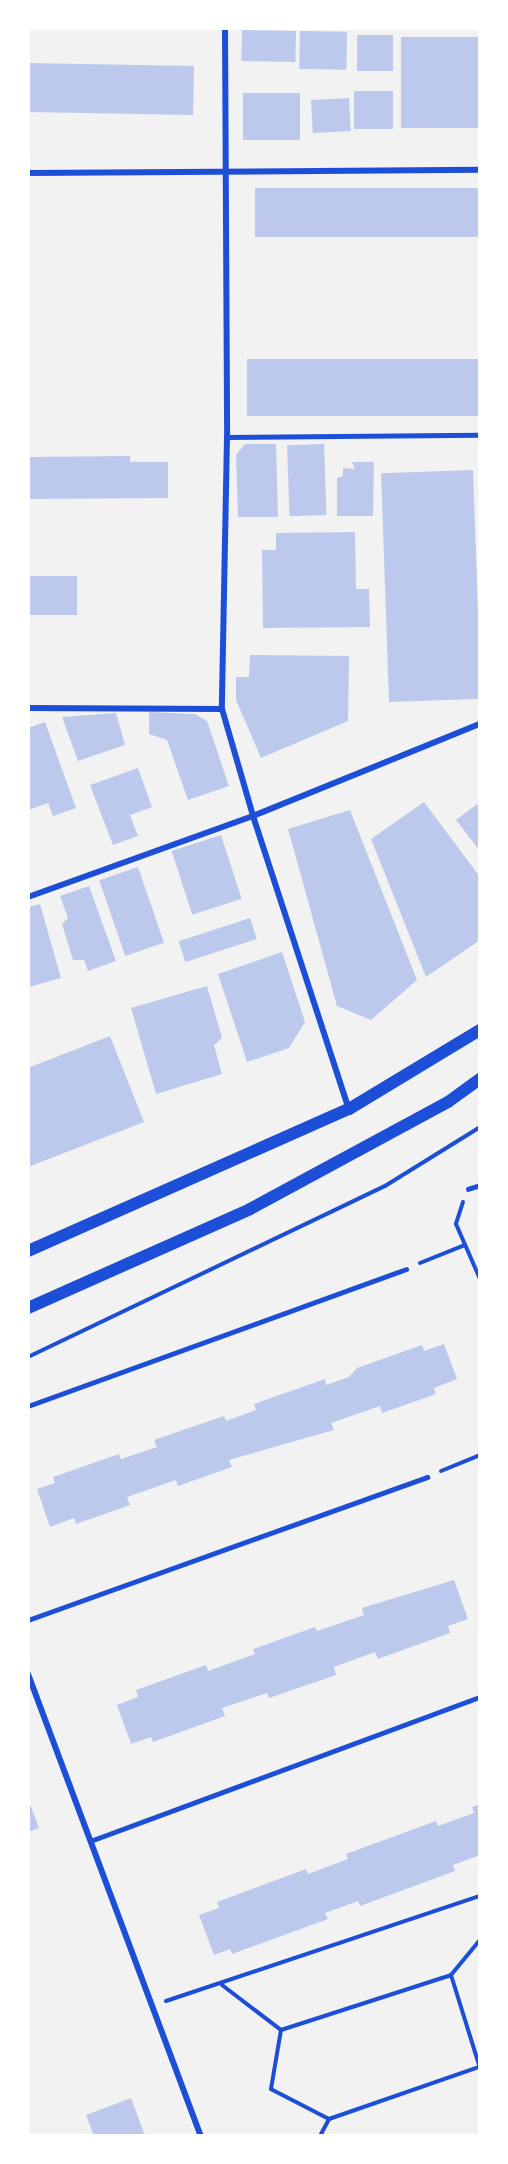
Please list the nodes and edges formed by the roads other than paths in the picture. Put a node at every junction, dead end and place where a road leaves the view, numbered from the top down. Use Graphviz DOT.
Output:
graph roads {
  1 [pos="225,28"];
  2 [pos="480,170"];
  3 [pos="228,171"];
  4 [pos="28,173"];
  5 [pos="480,435"];
  6 [pos="227,437"];
  7 [pos="28,708"];
  8 [pos="222,709"];
  9 [pos="480,724"];
  10 [pos="253,816"];
  11 [pos="28,897"];
  12 [pos="480,1030"];
  13 [pos="480,1079"];
  14 [pos="349,1109"];
  15 [pos="480,1185"];
  16 [pos="468,1189"];
  17 [pos="28,1251"];
  18 [pos="406,1269"];
  19 [pos="28,1308"];
  20 [pos="28,1406"];
  21 [pos="427,1477"];
  22 [pos="28,1620"];
  23 [pos="28,1674"];
  24 [pos="480,1697"];
  25 [pos="93,1840"];
  26 [pos="201,2136"];
  1 -- 3 [label="street"];
  2 -- 3 [label="street"];
  3 -- 4 [label="street"];
  3 -- 6 [label="street"];
  5 -- 6 [label="lane"];
  6 -- 8 [label="street"];
  7 -- 8 [label="street"];
  8 -- 10 [label="street"];
  9 -- 10 [label="street"];
  10 -- 11 [label="street"];
  10 -- 14 [label="street"];
  12 -- 14 [label="main road"];
  13 -- 19 [label="main road"];
  14 -- 17 [label="main road"];
  15 -- 16 [label="lane"];
  18 -- 20 [label="lane"];
  21 -- 22 [label="lane"];
  23 -- 25 [label="street"];
  24 -- 25 [label="lane"];
  25 -- 26 [label="street"];
}
